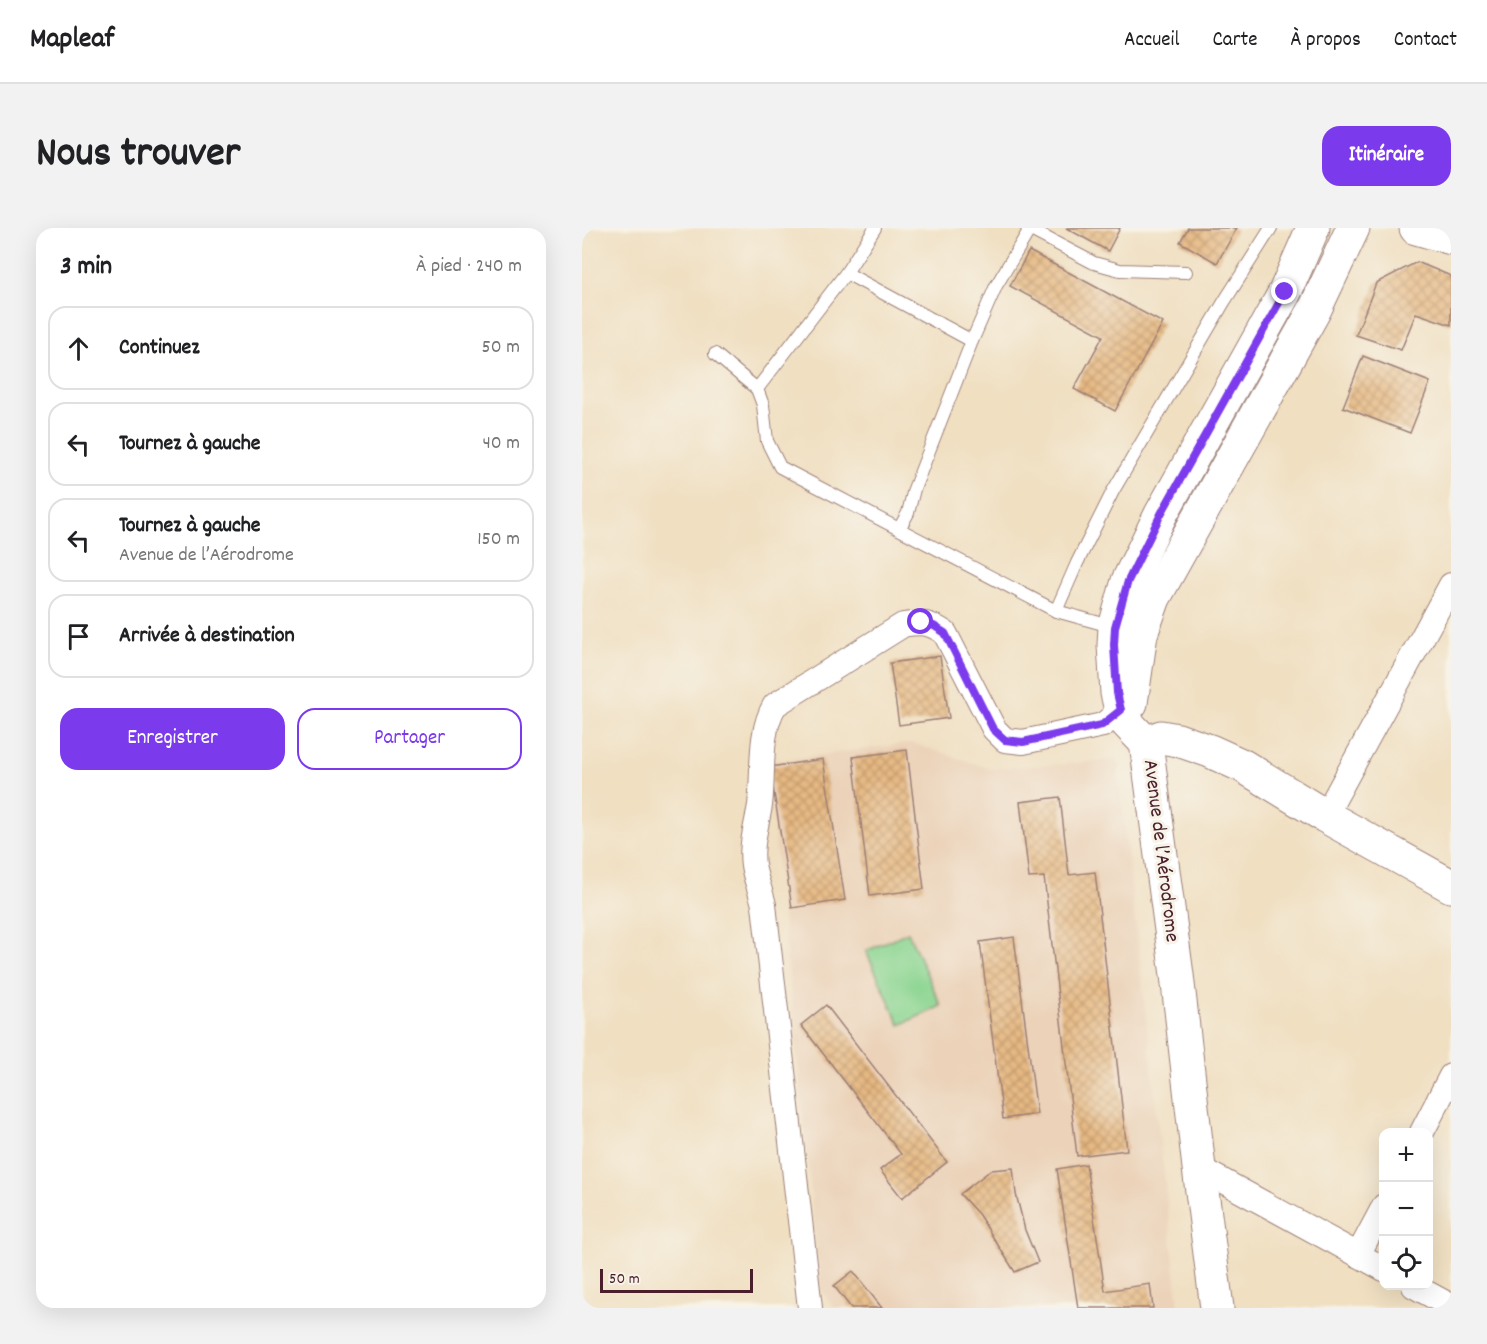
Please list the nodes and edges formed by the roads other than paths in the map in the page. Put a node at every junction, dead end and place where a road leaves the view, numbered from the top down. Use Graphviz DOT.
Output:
graph roads {
  1 [pos="875,228"];
  2 [pos="1271,228"];
  3 [pos="1352,228"];
  4 [pos="1369,228"];
  5 [pos="1416,228"];
  6 [pos="1029,229"];
  7 [pos="1312,230"];
  8 [pos="1451,238"];
  9 [pos="1186,272"];
  10 [pos="846,273"];
  11 [pos="972,341"];
  12 [pos="715,354"];
  13 [pos="757,389"];
  14 [pos="899,529"];
  15 [pos="1451,585"];
  16 [pos="1056,610"];
  17 [pos="1115,627"];
  18 [pos="1132,725"];
  19 [pos="1325,816"];
  20 [pos="1451,886"];
  21 [pos="1451,1076"];
  22 [pos="1424,1128"];
  23 [pos="1199,1168"];
  24 [pos="1379,1214"];
  25 [pos="1358,1255"];
  26 [pos="1379,1267"];
  27 [pos="1421,1290"];
  28 [pos="1451,1306"];
  29 [pos="810,1308"];
  30 [pos="1217,1308"];
  1 -- 10 [label="lane"];
  2 -- 16 [label="lane"];
  3 -- 4 [label="main road, Avenue de l’Aérodrome"];
  3 -- 7 [label="main road, Avenue de l’Aérodrome"];
  3 -- 18 [label="main road"];
  5 -- 8 [label="main road"];
  6 -- 9 [label="lane"];
  6 -- 11 [label="lane"];
  7 -- 17 [label="main road, Avenue de l’Aérodrome"];
  10 -- 11 [label="lane"];
  10 -- 13 [label="lane"];
  11 -- 14 [label="lane"];
  12 -- 13 [label="lane"];
  13 -- 14 [label="lane"];
  14 -- 16 [label="lane"];
  15 -- 19 [label="street"];
  16 -- 17 [label="lane"];
  17 -- 18 [label="main road, Avenue de l’Aérodrome"];
  18 -- 19 [label="main road"];
  18 -- 23 [label="main road, Avenue de l’Aérodrome"];
  18 -- 29 [label="street"];
  19 -- 20 [label="main road"];
  21 -- 22 [label="street"];
  23 -- 25 [label="street"];
  23 -- 30 [label="main road, Avenue de l’Aérodrome"];
  24 -- 25 [label="street"];
  25 -- 26 [label="street"];
  27 -- 28 [label="street"];
}
